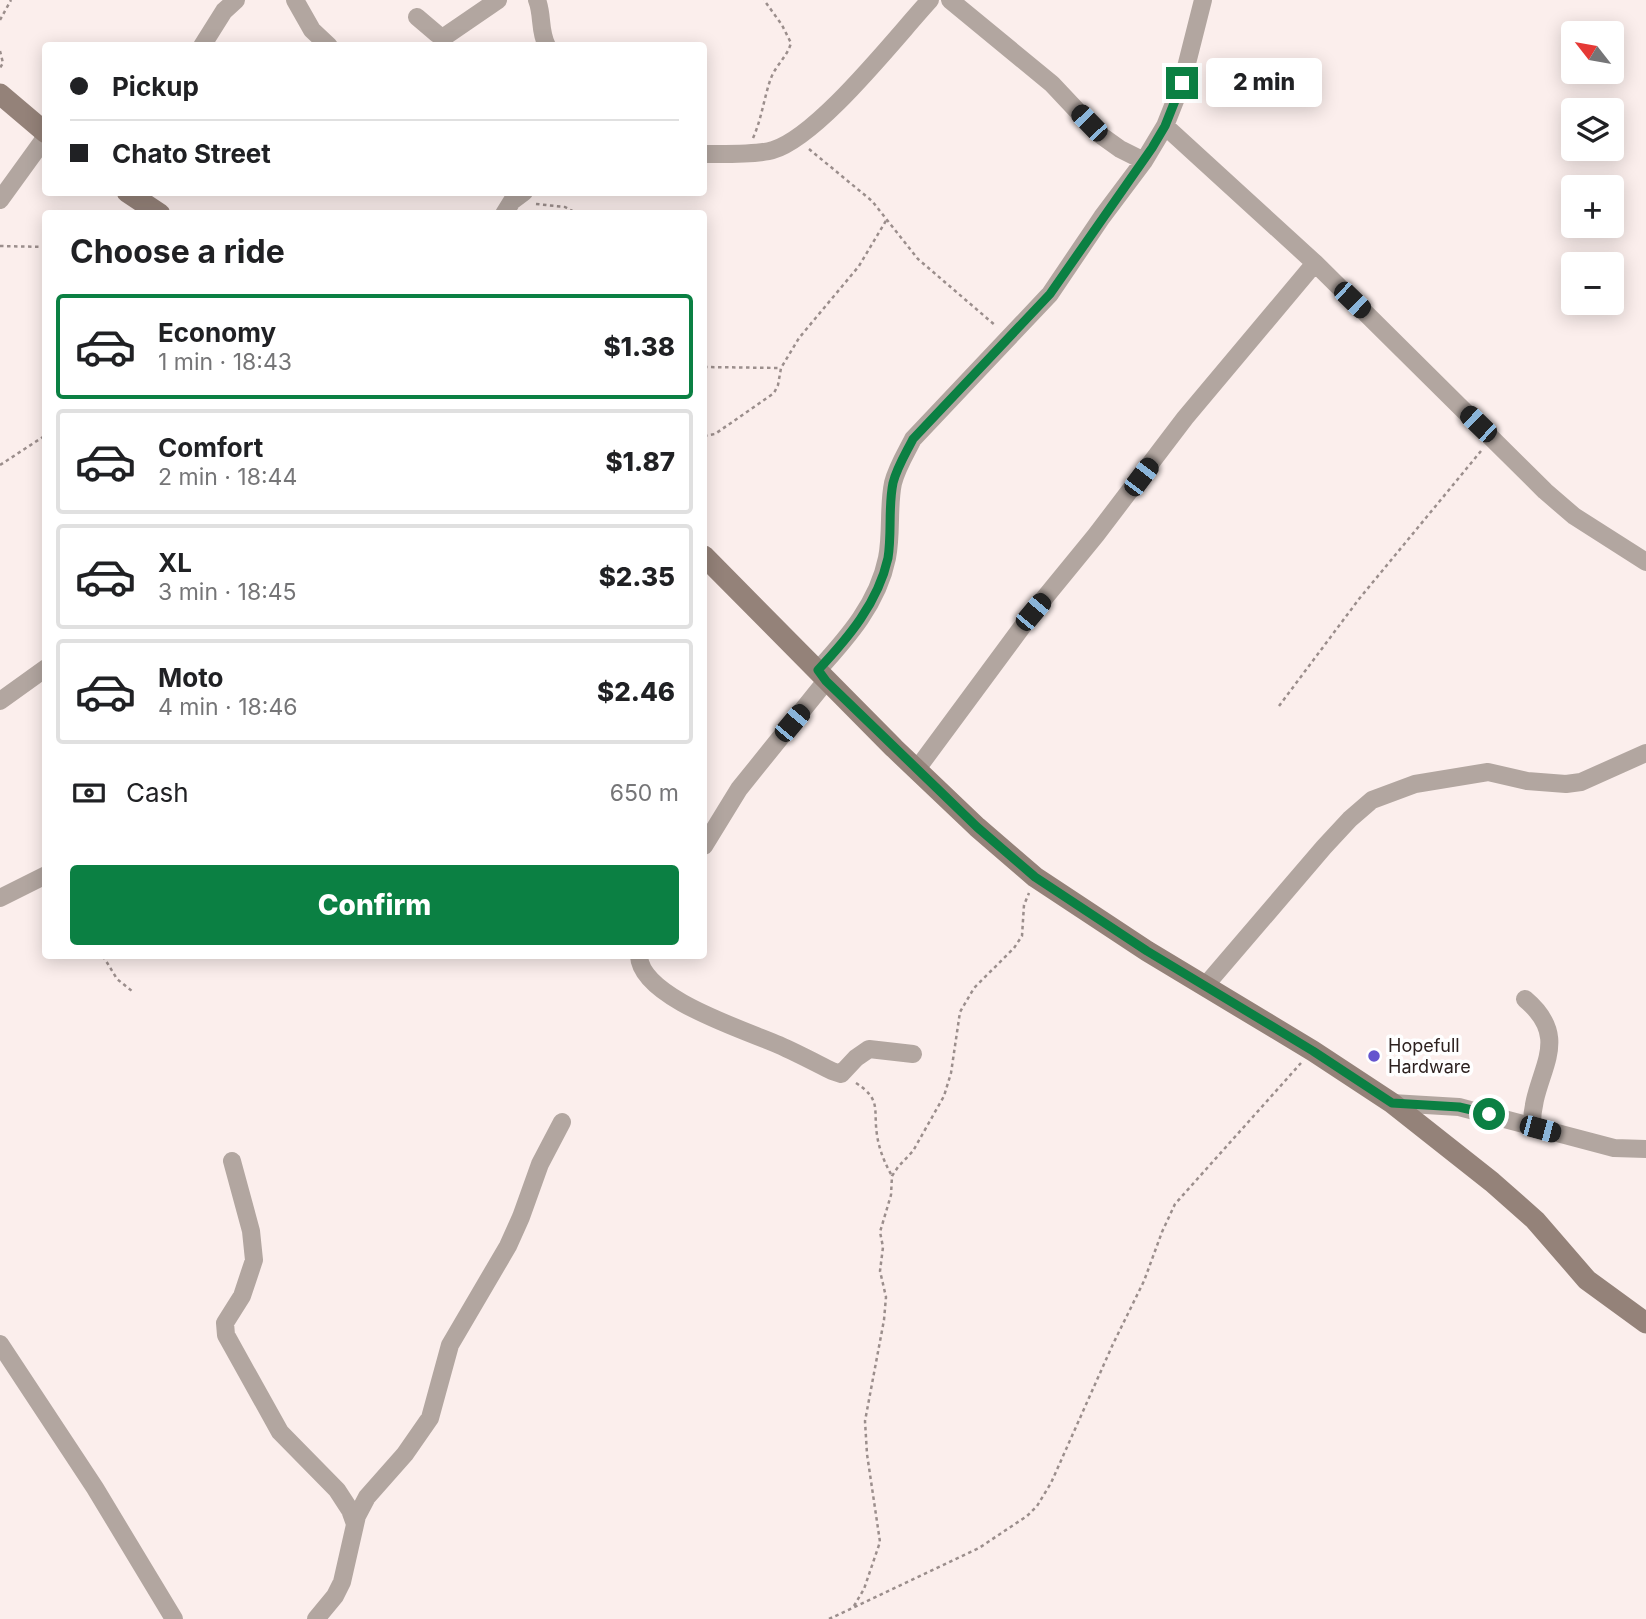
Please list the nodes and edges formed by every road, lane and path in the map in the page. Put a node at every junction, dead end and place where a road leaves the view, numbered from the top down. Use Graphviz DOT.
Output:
graph roads {
  1 [pos="11,0"];
  2 [pos="236,0"];
  3 [pos="295,0"];
  4 [pos="498,0"];
  5 [pos="537,0"];
  6 [pos="764,0"];
  7 [pos="930,0"];
  8 [pos="950,0"];
  9 [pos="1203,0"];
  10 [pos="417,17"];
  11 [pos="0,20"];
  12 [pos="205,42"];
  13 [pos="325,42"];
  14 [pos="545,42"];
  15 [pos="0,51"];
  16 [pos="0,68"];
  17 [pos="0,94"];
  18 [pos="1165,126"];
  19 [pos="42,130"];
  20 [pos="795,138"];
  21 [pos="42,142"];
  22 [pos="747,153"];
  23 [pos="707,154"];
  24 [pos="1144,161"];
  25 [pos="134,196"];
  26 [pos="0,200"];
  27 [pos="514,202"];
  28 [pos="154,210"];
  29 [pos="571,210"];
  30 [pos="887,219"];
  31 [pos="0,246"];
  32 [pos="42,247"];
  33 [pos="1315,263"];
  34 [pos="1009,337"];
  35 [pos="707,367"];
  36 [pos="781,368"];
  37 [pos="707,435"];
  38 [pos="42,438"];
  39 [pos="1492,438"];
  40 [pos="0,466"];
  41 [pos="707,559"];
  42 [pos="1646,562"];
  43 [pos="42,671"];
  44 [pos="822,676"];
  45 [pos="0,701"];
  46 [pos="1279,706"];
  47 [pos="1646,753"];
  48 [pos="917,769"];
  49 [pos="707,841"];
  50 [pos="42,877"];
  51 [pos="1035,877"];
  52 [pos="0,898"];
  53 [pos="105,959"];
  54 [pos="640,959"];
  55 [pos="1205,986"];
  56 [pos="132,991"];
  57 [pos="1525,999"];
  58 [pos="1313,1051"];
  59 [pos="913,1054"];
  60 [pos="841,1074"];
  61 [pos="1392,1103"];
  62 [pos="562,1122"];
  63 [pos="1532,1126"];
  64 [pos="1646,1149"];
  65 [pos="232,1161"];
  66 [pos="892,1176"];
  67 [pos="1646,1324"];
  68 [pos="0,1344"];
  69 [pos="355,1524"];
  70 [pos="854,1606"];
  71 [pos="174,1619"];
  72 [pos="316,1619"];
  73 [pos="829,1619"];
  1 -- 11 [label="path"];
  2 -- 12 [label="street"];
  3 -- 13 [label="street"];
  4 -- 10 [label="street"];
  5 -- 14 [label="street"];
  6 -- 22 [label="path"];
  7 -- 20 [label="street"];
  8 -- 24 [label="street"];
  9 -- 18 [label="street"];
  15 -- 16 [label="path"];
  17 -- 19 [label="street"];
  18 -- 24 [label="street"];
  18 -- 33 [label="street"];
  20 -- 22 [label="street"];
  20 -- 30 [label="path"];
  21 -- 26 [label="street"];
  22 -- 23 [label="street"];
  24 -- 34 [label="street"];
  25 -- 28 [label="street"];
  27 -- 29 [label="path"];
  30 -- 34 [label="path"];
  30 -- 36 [label="path"];
  31 -- 32 [label="path"];
  33 -- 39 [label="street"];
  33 -- 48 [label="street"];
  34 -- 44 [label="street"];
  35 -- 36 [label="path"];
  36 -- 37 [label="path"];
  38 -- 40 [label="path"];
  39 -- 42 [label="street"];
  39 -- 46 [label="path"];
  41 -- 44 [label="street"];
  43 -- 45 [label="street"];
  44 -- 48 [label="street"];
  44 -- 49 [label="street"];
  47 -- 55 [label="street"];
  48 -- 51 [label="street"];
  50 -- 52 [label="street"];
  51 -- 55 [label="street"];
  51 -- 66 [label="path"];
  53 -- 56 [label="path"];
  54 -- 60 [label="street"];
  55 -- 58 [label="street"];
  57 -- 63 [label="street"];
  58 -- 61 [label="street"];
  58 -- 70 [label="path"];
  59 -- 60 [label="street"];
  60 -- 66 [label="path"];
  61 -- 63 [label="street"];
  61 -- 67 [label="street"];
  62 -- 69 [label="street"];
  63 -- 64 [label="street"];
  65 -- 69 [label="street"];
  66 -- 70 [label="path"];
  68 -- 71 [label="street"];
  69 -- 72 [label="street"];
  70 -- 73 [label="path"];
}
